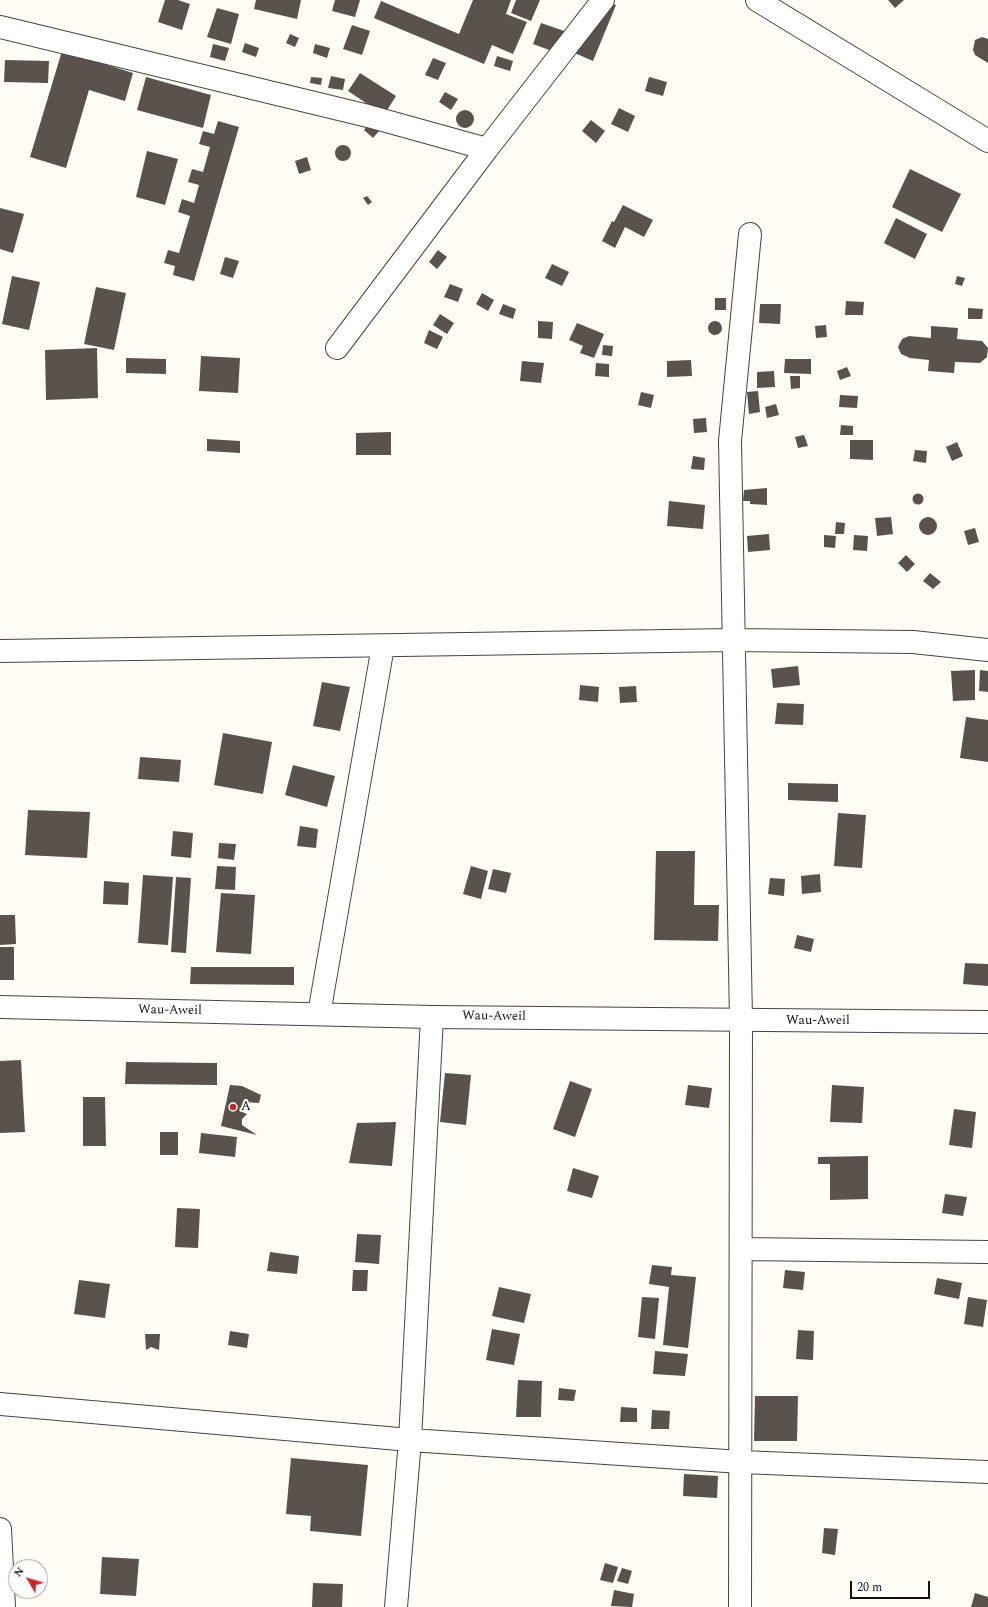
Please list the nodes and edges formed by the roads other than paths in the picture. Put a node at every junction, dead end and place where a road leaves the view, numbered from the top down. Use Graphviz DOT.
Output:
graph roads {
  1 [pos="603,0"];
  2 [pos="757,0"];
  3 [pos="0,27"];
  4 [pos="988,141"];
  5 [pos="488,149"];
  6 [pos="750,234"];
  7 [pos="337,348"];
  8 [pos="733,640"];
  9 [pos="383,646"];
  10 [pos="988,650"];
  11 [pos="0,651"];
  12 [pos="0,1007"];
  13 [pos="319,1014"];
  14 [pos="432,1016"];
  15 [pos="741,1020"];
  16 [pos="988,1022"];
  17 [pos="742,1249"];
  18 [pos="988,1252"];
  19 [pos="0,1404"];
  20 [pos="410,1440"];
  21 [pos="741,1462"];
  22 [pos="988,1472"];
  23 [pos="0,1529"];
  24 [pos="4,1607"];
  25 [pos="396,1607"];
  26 [pos="740,1607"];
  1 -- 5 [label="street"];
  2 -- 4 [label="street"];
  3 -- 5 [label="street"];
  5 -- 7 [label="street"];
  6 -- 8 [label="street"];
  8 -- 9 [label="street"];
  8 -- 10 [label="street"];
  8 -- 15 [label="street"];
  9 -- 11 [label="street"];
  9 -- 13 [label="street"];
  12 -- 13 [label="street, Wau-Aweil"];
  13 -- 14 [label="street, Wau-Aweil"];
  14 -- 15 [label="street, Wau-Aweil"];
  14 -- 20 [label="street"];
  15 -- 16 [label="street, Wau-Aweil"];
  15 -- 17 [label="street"];
  17 -- 18 [label="street"];
  17 -- 21 [label="street"];
  19 -- 20 [label="street"];
  20 -- 21 [label="street"];
  20 -- 25 [label="street"];
  21 -- 22 [label="street"];
  21 -- 26 [label="street"];
  23 -- 24 [label="street"];
}
